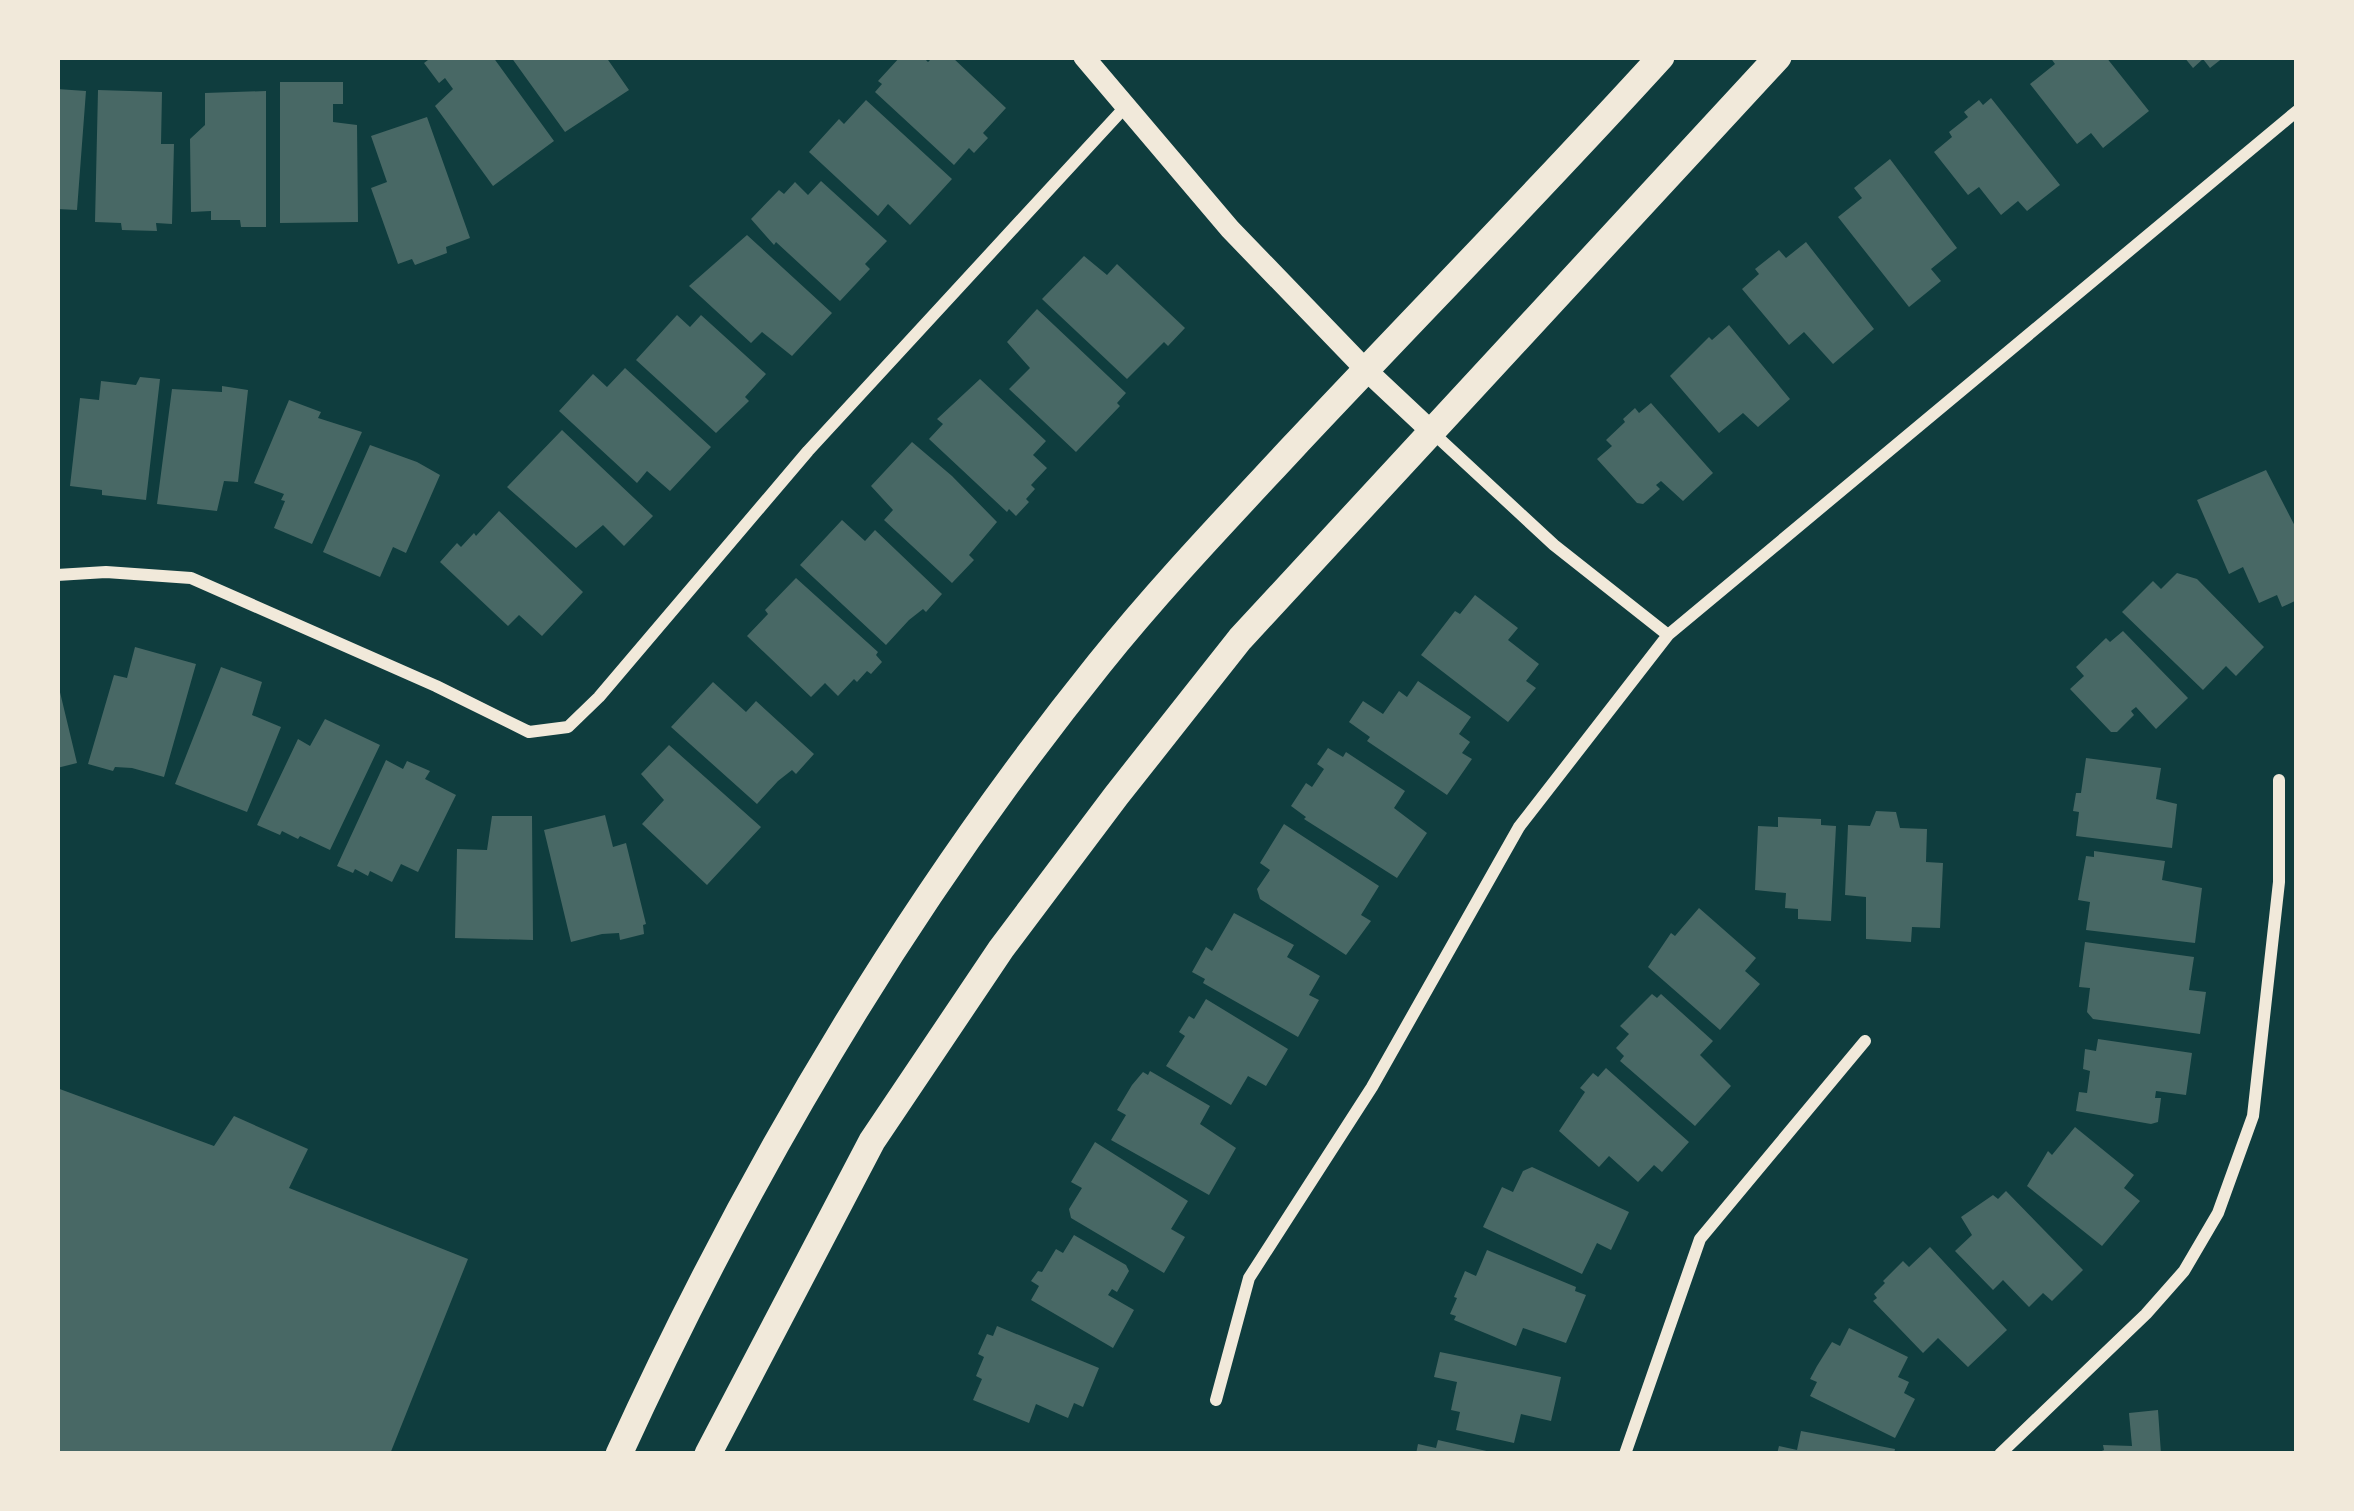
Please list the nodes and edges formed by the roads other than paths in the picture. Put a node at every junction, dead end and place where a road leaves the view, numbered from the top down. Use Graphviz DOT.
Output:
graph roads {
  1 [pos="1084,57"];
  2 [pos="1661,57"];
  3 [pos="1778,57"];
  4 [pos="1127,105"];
  5 [pos="2297,111"];
  6 [pos="1366,370"];
  7 [pos="1431,431"];
  8 [pos="57,575"];
  9 [pos="1668,635"];
  10 [pos="2279,780"];
  11 [pos="1864,1041"];
  12 [pos="1216,1400"];
  13 [pos="619,1454"];
  14 [pos="708,1454"];
  15 [pos="1625,1454"];
  16 [pos="2000,1454"];
  1 -- 4 [label="street"];
  2 -- 6 [label="main road"];
  3 -- 7 [label="main road"];
  4 -- 6 [label="street"];
  4 -- 8 [label="street"];
  5 -- 9 [label="street"];
  6 -- 7 [label="street"];
  6 -- 13 [label="main road"];
  7 -- 9 [label="street"];
  7 -- 14 [label="main road"];
  9 -- 12 [label="street"];
  10 -- 16 [label="street"];
  11 -- 15 [label="street"];
}
